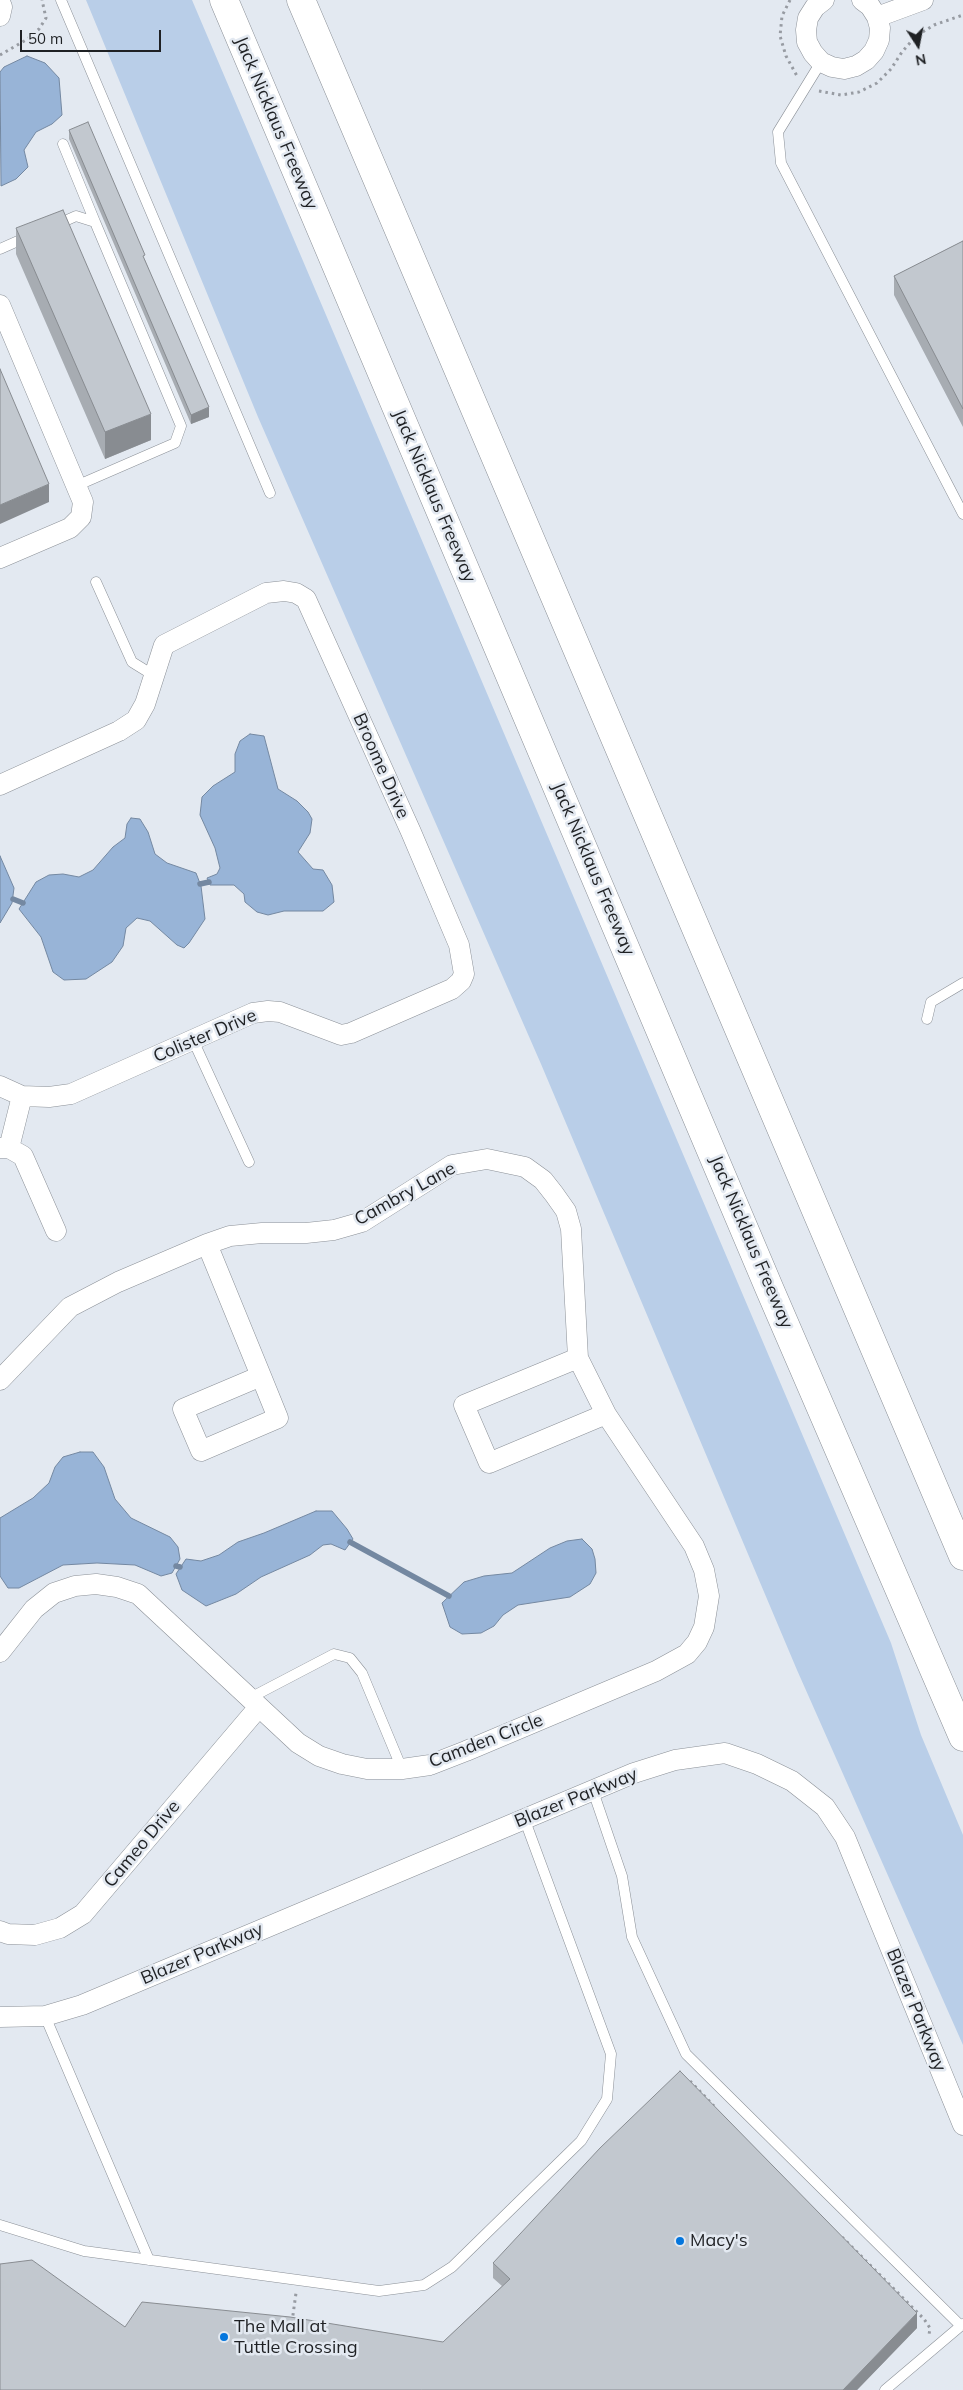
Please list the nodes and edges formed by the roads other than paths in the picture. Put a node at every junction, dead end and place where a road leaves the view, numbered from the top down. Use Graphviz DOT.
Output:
graph roads {
  1 [pos="61,0"];
  2 [pos="224,0"];
  3 [pos="301,0"];
  4 [pos="824,0"];
  5 [pos="862,0"];
  6 [pos="923,0"];
  7 [pos="0,2"];
  8 [pos="0,16"];
  9 [pos="877,17"];
  10 [pos="821,62"];
  11 [pos="63,144"];
  12 [pos="95,222"];
  13 [pos="0,249"];
  14 [pos="0,305"];
  15 [pos="270,493"];
  16 [pos="79,494"];
  17 [pos="963,514"];
  18 [pos="0,558"];
  19 [pos="96,582"];
  20 [pos="153,675"];
  21 [pos="0,785"];
  22 [pos="464,974"];
  23 [pos="963,983"];
  24 [pos="926,1019"];
  25 [pos="193,1040"];
  26 [pos="0,1086"];
  27 [pos="22,1096"];
  28 [pos="5,1148"];
  29 [pos="249,1162"];
  30 [pos="56,1231"];
  31 [pos="207,1244"];
  32 [pos="578,1358"];
  33 [pos="261,1376"];
  34 [pos="0,1380"];
  35 [pos="898,1404"];
  36 [pos="606,1414"];
  37 [pos="963,1521"];
  38 [pos="963,1556"];
  39 [pos="0,1652"];
  40 [pos="253,1703"];
  41 [pos="963,1737"];
  42 [pos="402,1769"];
  43 [pos="593,1791"];
  44 [pos="524,1818"];
  45 [pos="0,1931"];
  46 [pos="45,2016"];
  47 [pos="0,2017"];
  48 [pos="963,2125"];
  49 [pos="0,2225"];
  50 [pos="148,2260"];
  51 [pos="961,2325"];
  52 [pos="886,2390"];
  1 -- 15 [label="lane"];
  2 -- 41 [label="highway, Jack Nicklaus Freeway"];
  3 -- 35 [label="highway"];
  4 -- 10 [label="street"];
  5 -- 9 [label="street"];
  6 -- 9 [label="street"];
  7 -- 8 [label="street"];
  9 -- 10 [label="street"];
  10 -- 17 [label="lane"];
  11 -- 12 [label="lane"];
  12 -- 13 [label="lane"];
  12 -- 16 [label="lane"];
  14 -- 16 [label="street"];
  16 -- 18 [label="street"];
  19 -- 20 [label="lane"];
  20 -- 21 [label="street"];
  20 -- 22 [label="street, Broome Drive"];
  22 -- 25 [label="street, Colister Drive"];
  23 -- 24 [label="lane"];
  25 -- 27 [label="street, Colister Drive"];
  25 -- 29 [label="lane"];
  26 -- 27 [label="street"];
  27 -- 28 [label="street"];
  28 -- 30 [label="street"];
  31 -- 32 [label="street, Cambry Lane"];
  31 -- 33 [label="street"];
  31 -- 34 [label="street, Cambry Lane"];
  32 -- 36 [label="street, Cambry Lane"];
  32 -- 36 [label="street"];
  33 -- 33 [label="street"];
  35 -- 37 [label="highway"];
  35 -- 38 [label="highway"];
  36 -- 42 [label="street, Camden Circle"];
  39 -- 40 [label="street, Camden Circle"];
  40 -- 42 [label="street, Camden Circle"];
  40 -- 42 [label="lane"];
  40 -- 45 [label="street, Cameo Drive"];
  43 -- 44 [label="street, Blazer Parkway"];
  43 -- 48 [label="street, Blazer Parkway"];
  43 -- 51 [label="lane"];
  44 -- 46 [label="street, Blazer Parkway"];
  44 -- 50 [label="lane"];
  46 -- 47 [label="street, Blazer Parkway"];
  46 -- 50 [label="lane"];
  49 -- 50 [label="lane"];
  51 -- 52 [label="lane"];
}
